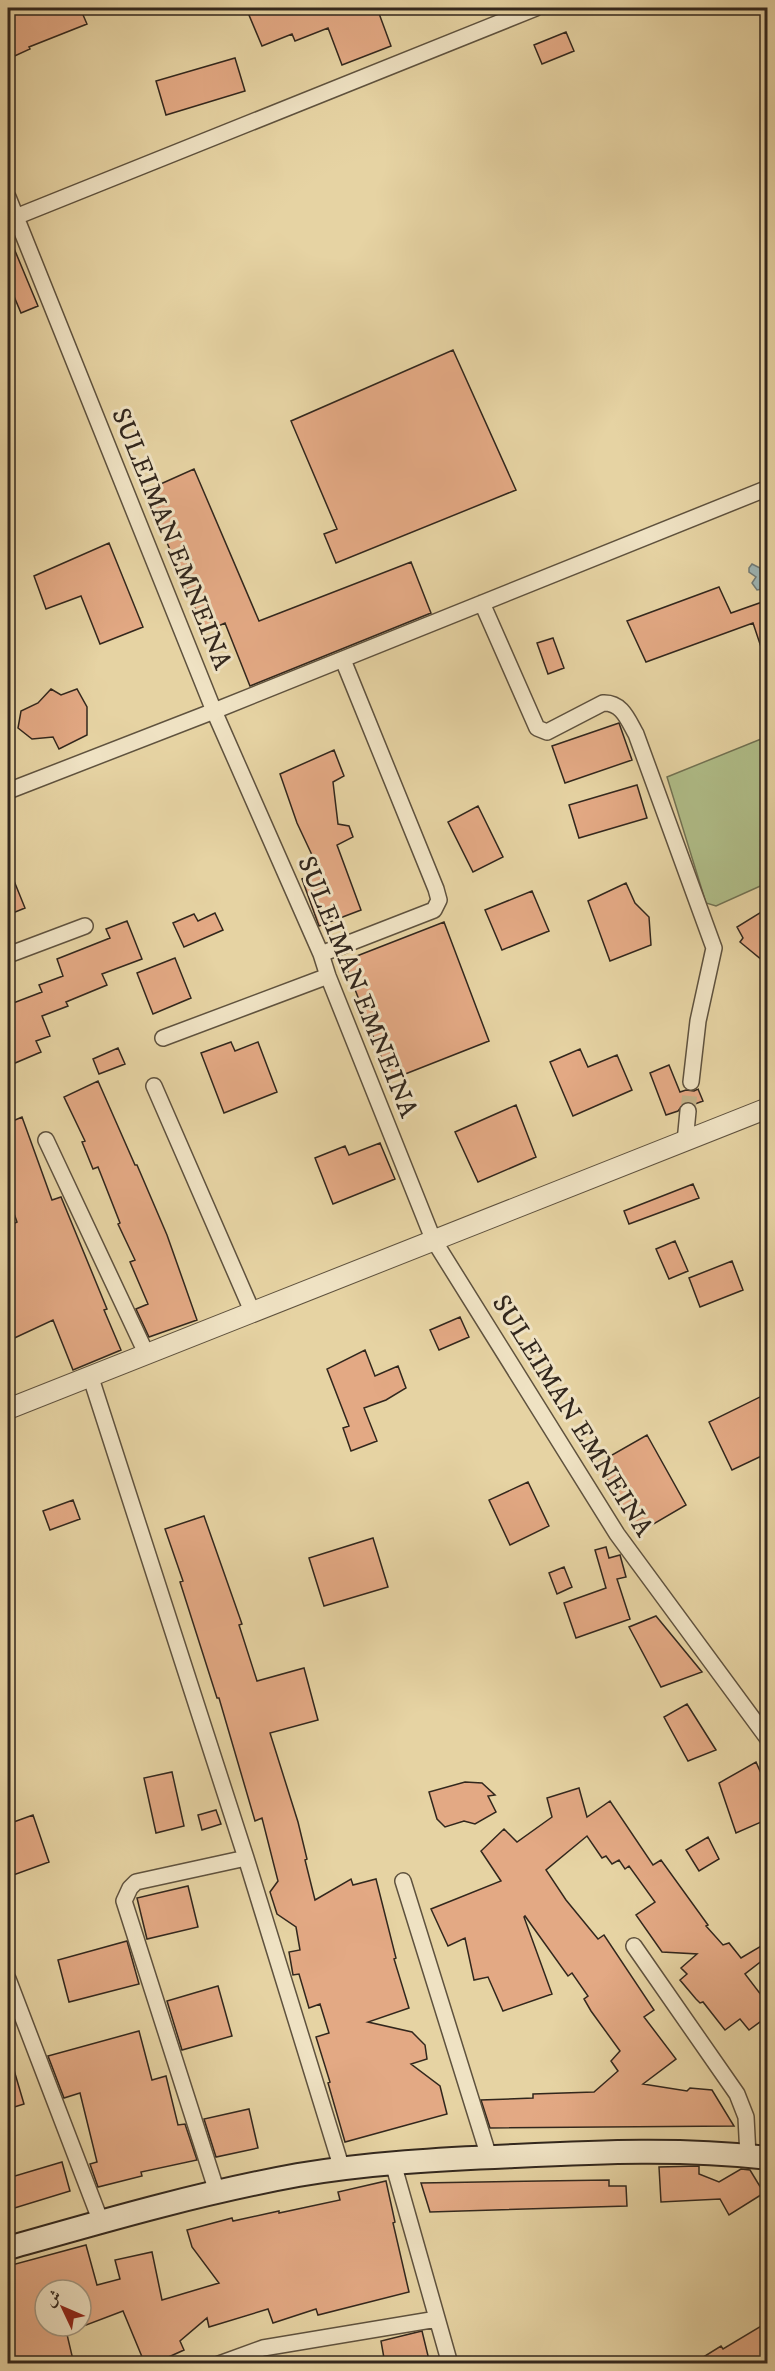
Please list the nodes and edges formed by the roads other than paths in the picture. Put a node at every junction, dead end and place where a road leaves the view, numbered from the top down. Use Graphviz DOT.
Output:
graph roads {
  1 [pos="536,8"];
  2 [pos="8,197"];
  3 [pos="11,219"];
  4 [pos="768,488"];
  5 [pos="482,603"];
  6 [pos="343,660"];
  7 [pos="214,711"];
  8 [pos="8,791"];
  9 [pos="85,926"];
  10 [pos="321,954"];
  11 [pos="8,955"];
  12 [pos="328,976"];
  13 [pos="164,1038"];
  14 [pos="692,1082"];
  15 [pos="154,1086"];
  16 [pos="768,1108"];
  17 [pos="688,1111"];
  18 [pos="46,1140"];
  19 [pos="685,1142"];
  20 [pos="433,1239"];
  21 [pos="252,1311"];
  22 [pos="146,1353"];
  23 [pos="90,1375"];
  24 [pos="8,1409"];
  25 [pos="768,1739"];
  26 [pos="246,1858"];
  27 [pos="403,1881"];
  28 [pos="634,1946"];
  29 [pos="8,1978"];
  30 [pos="489,2157"];
  31 [pos="758,2157"];
  32 [pos="393,2163"];
  33 [pos="342,2169"];
  34 [pos="217,2192"];
  35 [pos="101,2222"];
  36 [pos="8,2248"];
  37 [pos="437,2319"];
  38 [pos="219,2364"];
  39 [pos="450,2364"];
  1 -- 3 [label="street"];
  2 -- 3 [label="street, SULEIMAN EMNEINA"];
  3 -- 7 [label="street, SULEIMAN EMNEINA"];
  4 -- 5 [label="street"];
  5 -- 6 [label="street"];
  5 -- 14 [label="street"];
  6 -- 7 [label="street"];
  6 -- 10 [label="street"];
  7 -- 8 [label="street"];
  7 -- 10 [label="street, SULEIMAN EMNEINA"];
  9 -- 11 [label="street"];
  10 -- 12 [label="street, SULEIMAN EMNEINA"];
  12 -- 13 [label="street"];
  12 -- 20 [label="street, SULEIMAN EMNEINA"];
  15 -- 21 [label="street"];
  16 -- 19 [label="street"];
  17 -- 19 [label="street"];
  18 -- 22 [label="street"];
  19 -- 20 [label="street"];
  20 -- 21 [label="street"];
  20 -- 25 [label="street, SULEIMAN EMNEINA"];
  21 -- 22 [label="street"];
  22 -- 23 [label="street"];
  23 -- 24 [label="street"];
  23 -- 26 [label="street"];
  26 -- 33 [label="street"];
  26 -- 34 [label="street"];
  27 -- 30 [label="street"];
  28 -- 31 [label="street"];
  29 -- 35 [label="street"];
  30 -- 31 [label="main road"];
  30 -- 32 [label="main road"];
  32 -- 33 [label="main road"];
  32 -- 37 [label="street"];
  33 -- 34 [label="main road"];
  34 -- 35 [label="main road"];
  35 -- 36 [label="main road"];
  37 -- 38 [label="street"];
  37 -- 39 [label="street"];
}
